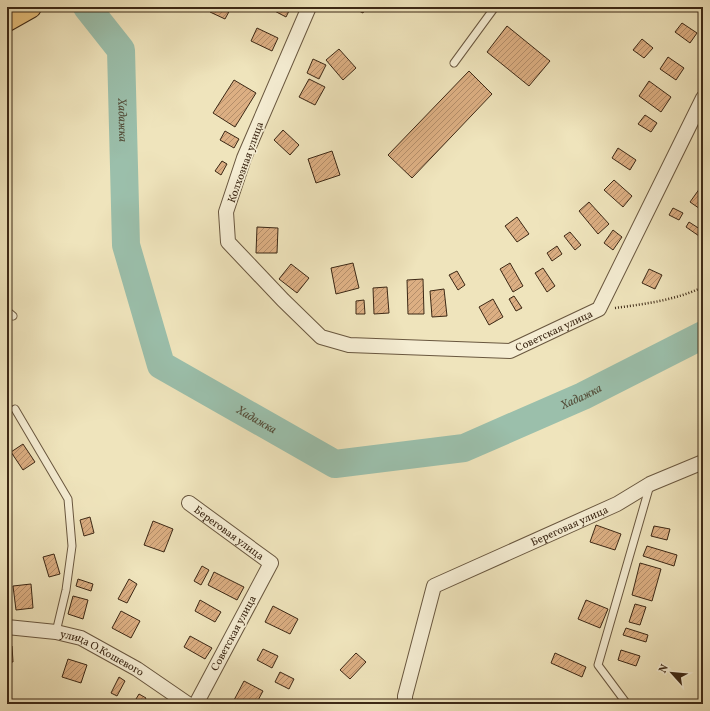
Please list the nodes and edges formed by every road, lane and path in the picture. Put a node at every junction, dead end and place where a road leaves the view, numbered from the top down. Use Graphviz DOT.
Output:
graph roads {
  1 [pos="30,7"];
  2 [pos="309,7"];
  3 [pos="495,7"];
  4 [pos="7,20"];
  5 [pos="454,63"];
  6 [pos="703,98"];
  7 [pos="703,288"];
  8 [pos="599,309"];
  9 [pos="7,311"];
  10 [pos="13,316"];
  11 [pos="321,338"];
  12 [pos="15,409"];
  13 [pos="703,462"];
  14 [pos="650,484"];
  15 [pos="189,503"];
  16 [pos="271,563"];
  17 [pos="7,627"];
  18 [pos="56,632"];
  19 [pos="188,704"];
  20 [pos="196,704"];
  21 [pos="405,704"];
  22 [pos="627,704"];
  1 -- 4 [label="main road"];
  2 -- 11 [label="street, Колхозная улица"];
  3 -- 5 [label="lane"];
  6 -- 8 [label="street, Советская улица"];
  7 -- 8 [label="path"];
  8 -- 11 [label="street, Советская улица"];
  9 -- 10 [label="lane"];
  12 -- 18 [label="lane"];
  13 -- 14 [label="street, Береговая улица"];
  14 -- 21 [label="street, Береговая улица"];
  14 -- 22 [label="lane"];
  15 -- 16 [label="street, Береговая улица"];
  16 -- 20 [label="street, Советская улица"];
  17 -- 18 [label="street, улица О.Кошевого"];
  18 -- 19 [label="street, улица О.Кошевого"];
}
